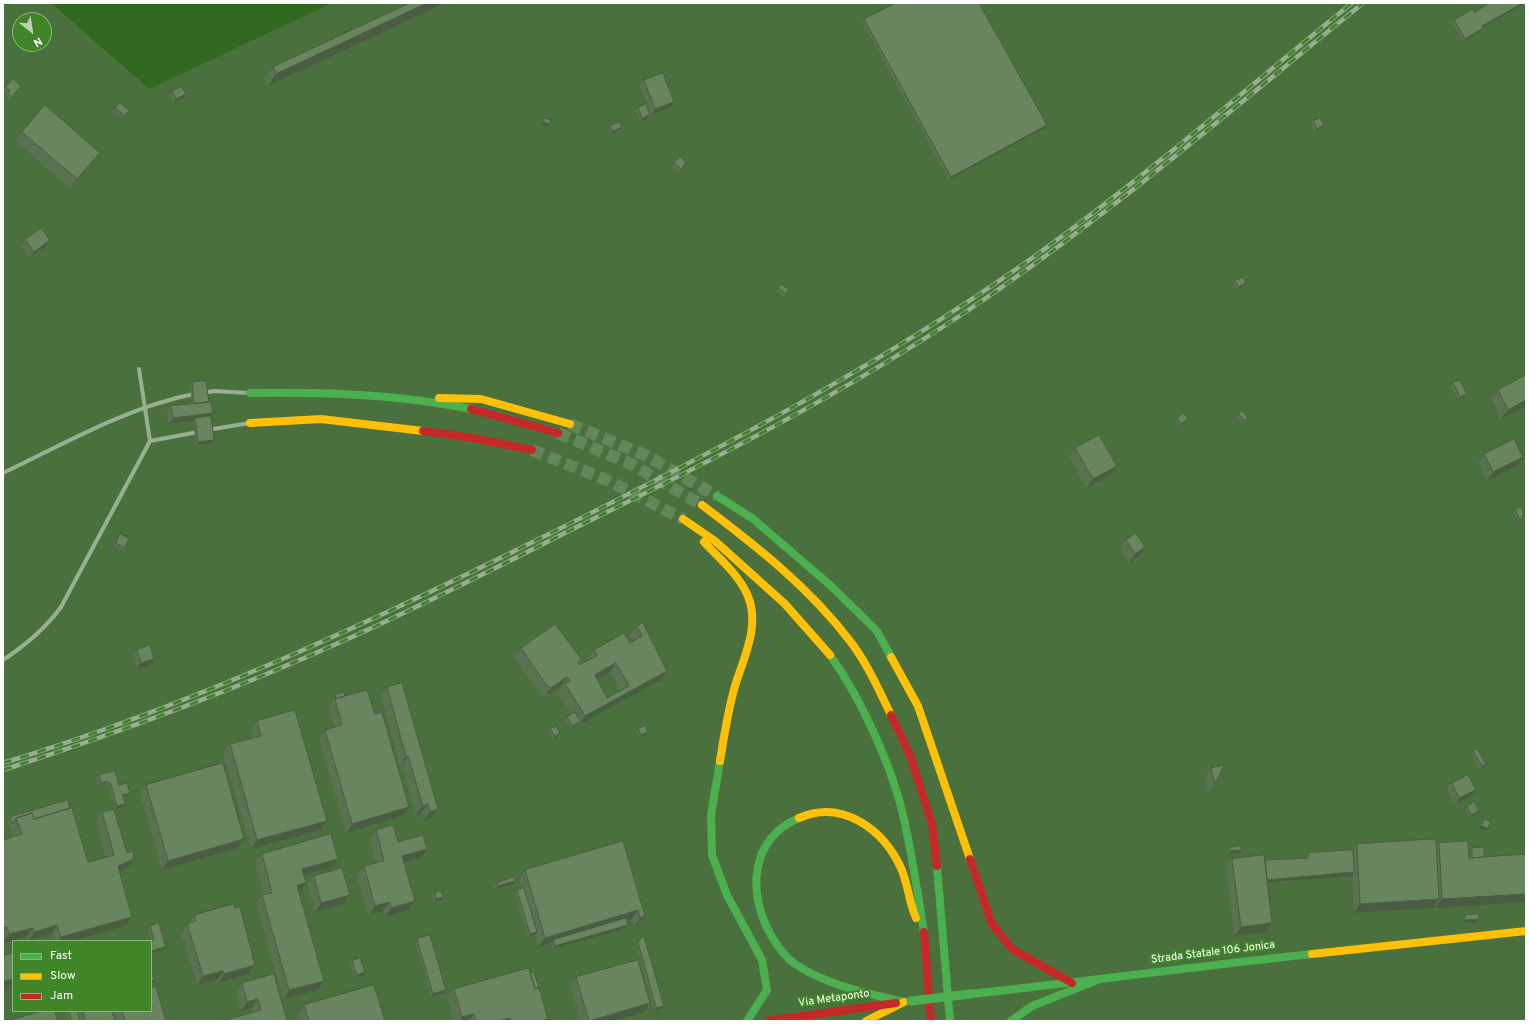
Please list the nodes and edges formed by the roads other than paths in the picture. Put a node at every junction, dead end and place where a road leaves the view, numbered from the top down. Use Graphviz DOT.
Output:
graph roads {
  1 [pos="139,368"];
  2 [pos="250,393"];
  3 [pos="393,396"];
  4 [pos="144,407"];
  5 [pos="250,423"];
  6 [pos="570,424"];
  7 [pos="558,433"];
  8 [pos="150,441"];
  9 [pos="532,450"];
  10 [pos="3,473"];
  11 [pos="717,496"];
  12 [pos="702,506"];
  13 [pos="3,660"];
  14 [pos="1526,931"];
  15 [pos="924,933"];
  16 [pos="1095,980"];
  17 [pos="1072,983"];
  18 [pos="908,1002"];
  19 [pos="747,1021"];
  20 [pos="768,1021"];
  21 [pos="866,1021"];
  22 [pos="931,1021"];
  23 [pos="950,1021"];
  24 [pos="1011,1021"];
  1 -- 4 [label="street"];
  2 -- 3 [label="main road"];
  2 -- 4 [label="street"];
  3 -- 6 [label="main road"];
  3 -- 7 [label="main road"];
  4 -- 8 [label="street"];
  4 -- 10 [label="street"];
  5 -- 8 [label="street"];
  5 -- 9 [label="main road"];
  8 -- 13 [label="street"];
  11 -- 17 [label="main road"];
  12 -- 23 [label="main road"];
  14 -- 16 [label="main road, Strada Statale 106 Jonica"];
  15 -- 18 [label="main road"];
  15 -- 19 [label="main road"];
  15 -- 22 [label="main road"];
  16 -- 17 [label="main road, Strada Statale 106 Jonica"];
  16 -- 24 [label="main road"];
  17 -- 18 [label="main road, Strada Statale 106 Jonica, bridge"];
  18 -- 20 [label="main road, Via Metaponto"];
  18 -- 21 [label="main road"];
}
